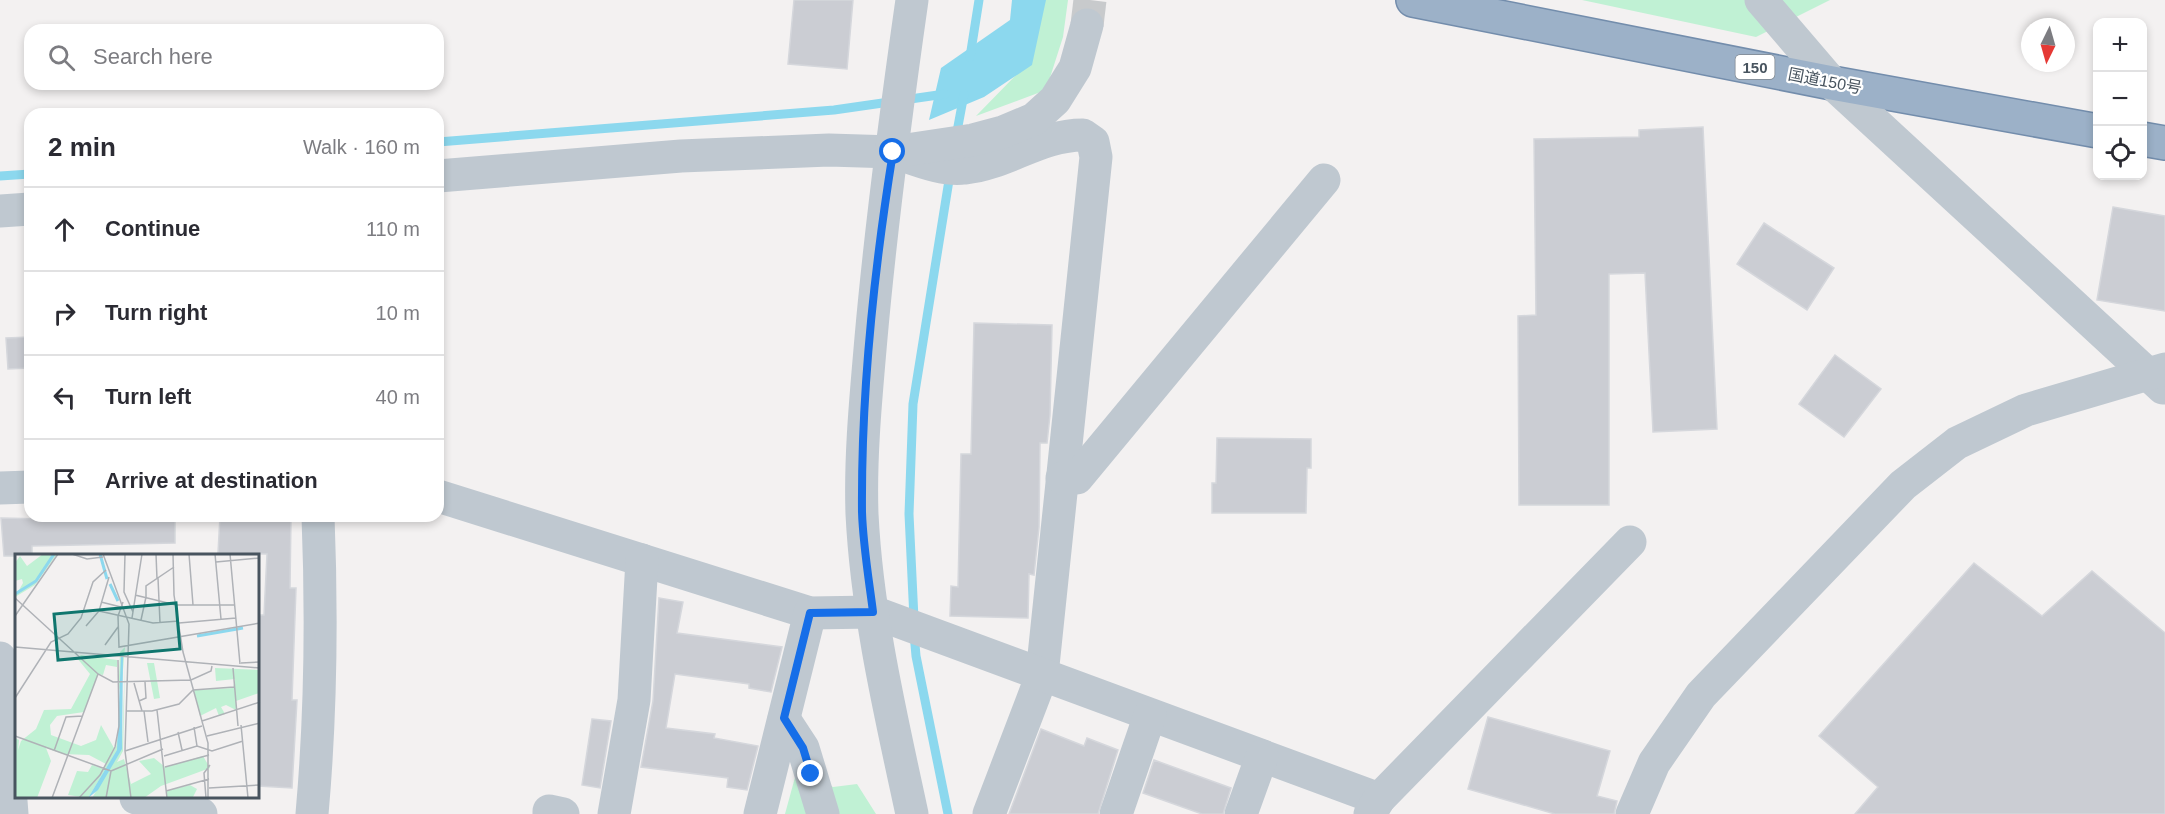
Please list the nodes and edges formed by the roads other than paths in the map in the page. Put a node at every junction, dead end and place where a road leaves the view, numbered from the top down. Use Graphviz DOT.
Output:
graph roads {
  1 [pos="912,0"];
  2 [pos="1413,0"];
  3 [pos="1761,0"];
  4 [pos="1087,25"];
  5 [pos="1832,83"];
  6 [pos="2093,130"];
  7 [pos="2147,140"];
  8 [pos="2165,143"];
  9 [pos="894,144"];
  10 [pos="444,176"];
  11 [pos="1324,180"];
  12 [pos="24,209"];
  13 [pos="0,211"];
  14 [pos="2160,378"];
  15 [pos="1062,478"];
  16 [pos="24,487"];
  17 [pos="0,488"];
  18 [pos="444,498"];
  19 [pos="318,522"];
  20 [pos="1630,542"];
  21 [pos="642,560"];
  22 [pos="873,612"];
  23 [pos="810,613"];
  24 [pos="0,658"];
  25 [pos="1042,675"];
  26 [pos="1150,715"];
  27 [pos="784,718"];
  28 [pos="1262,756"];
  29 [pos="9,786"];
  30 [pos="141,799"];
  31 [pos="1375,807"];
  32 [pos="201,814"];
  33 [pos="312,814"];
  34 [pos="549,814"];
  35 [pos="563,814"];
  36 [pos="614,814"];
  37 [pos="760,814"];
  38 [pos="823,814"];
  39 [pos="912,814"];
  40 [pos="989,814"];
  41 [pos="1116,814"];
  42 [pos="1240,814"];
  43 [pos="1632,814"];
  1 -- 9 [label="street"];
  2 -- 5 [label="highway, 国道150号 / 150"];
  3 -- 5 [label="street"];
  4 -- 9 [label="street"];
  5 -- 6 [label="highway, 国道150号 / 150"];
  5 -- 14 [label="street"];
  7 -- 8 [label="highway"];
  9 -- 10 [label="street"];
  9 -- 15 [label="street"];
  9 -- 22 [label="street"];
  11 -- 15 [label="street"];
  12 -- 13 [label="street"];
  14 -- 43 [label="street"];
  15 -- 25 [label="street"];
  16 -- 17 [label="street"];
  18 -- 21 [label="street"];
  19 -- 33 [label="street"];
  20 -- 31 [label="street"];
  21 -- 23 [label="street"];
  21 -- 36 [label="street"];
  22 -- 23 [label="street"];
  22 -- 25 [label="street"];
  22 -- 39 [label="street"];
  23 -- 27 [label="street"];
  24 -- 29 [label="street"];
  25 -- 26 [label="street"];
  25 -- 40 [label="street"];
  26 -- 28 [label="street"];
  26 -- 41 [label="street"];
  27 -- 37 [label="street"];
  27 -- 38 [label="street"];
  28 -- 31 [label="street"];
  28 -- 42 [label="street"];
  30 -- 32 [label="street"];
  34 -- 35 [label="street"];
}
